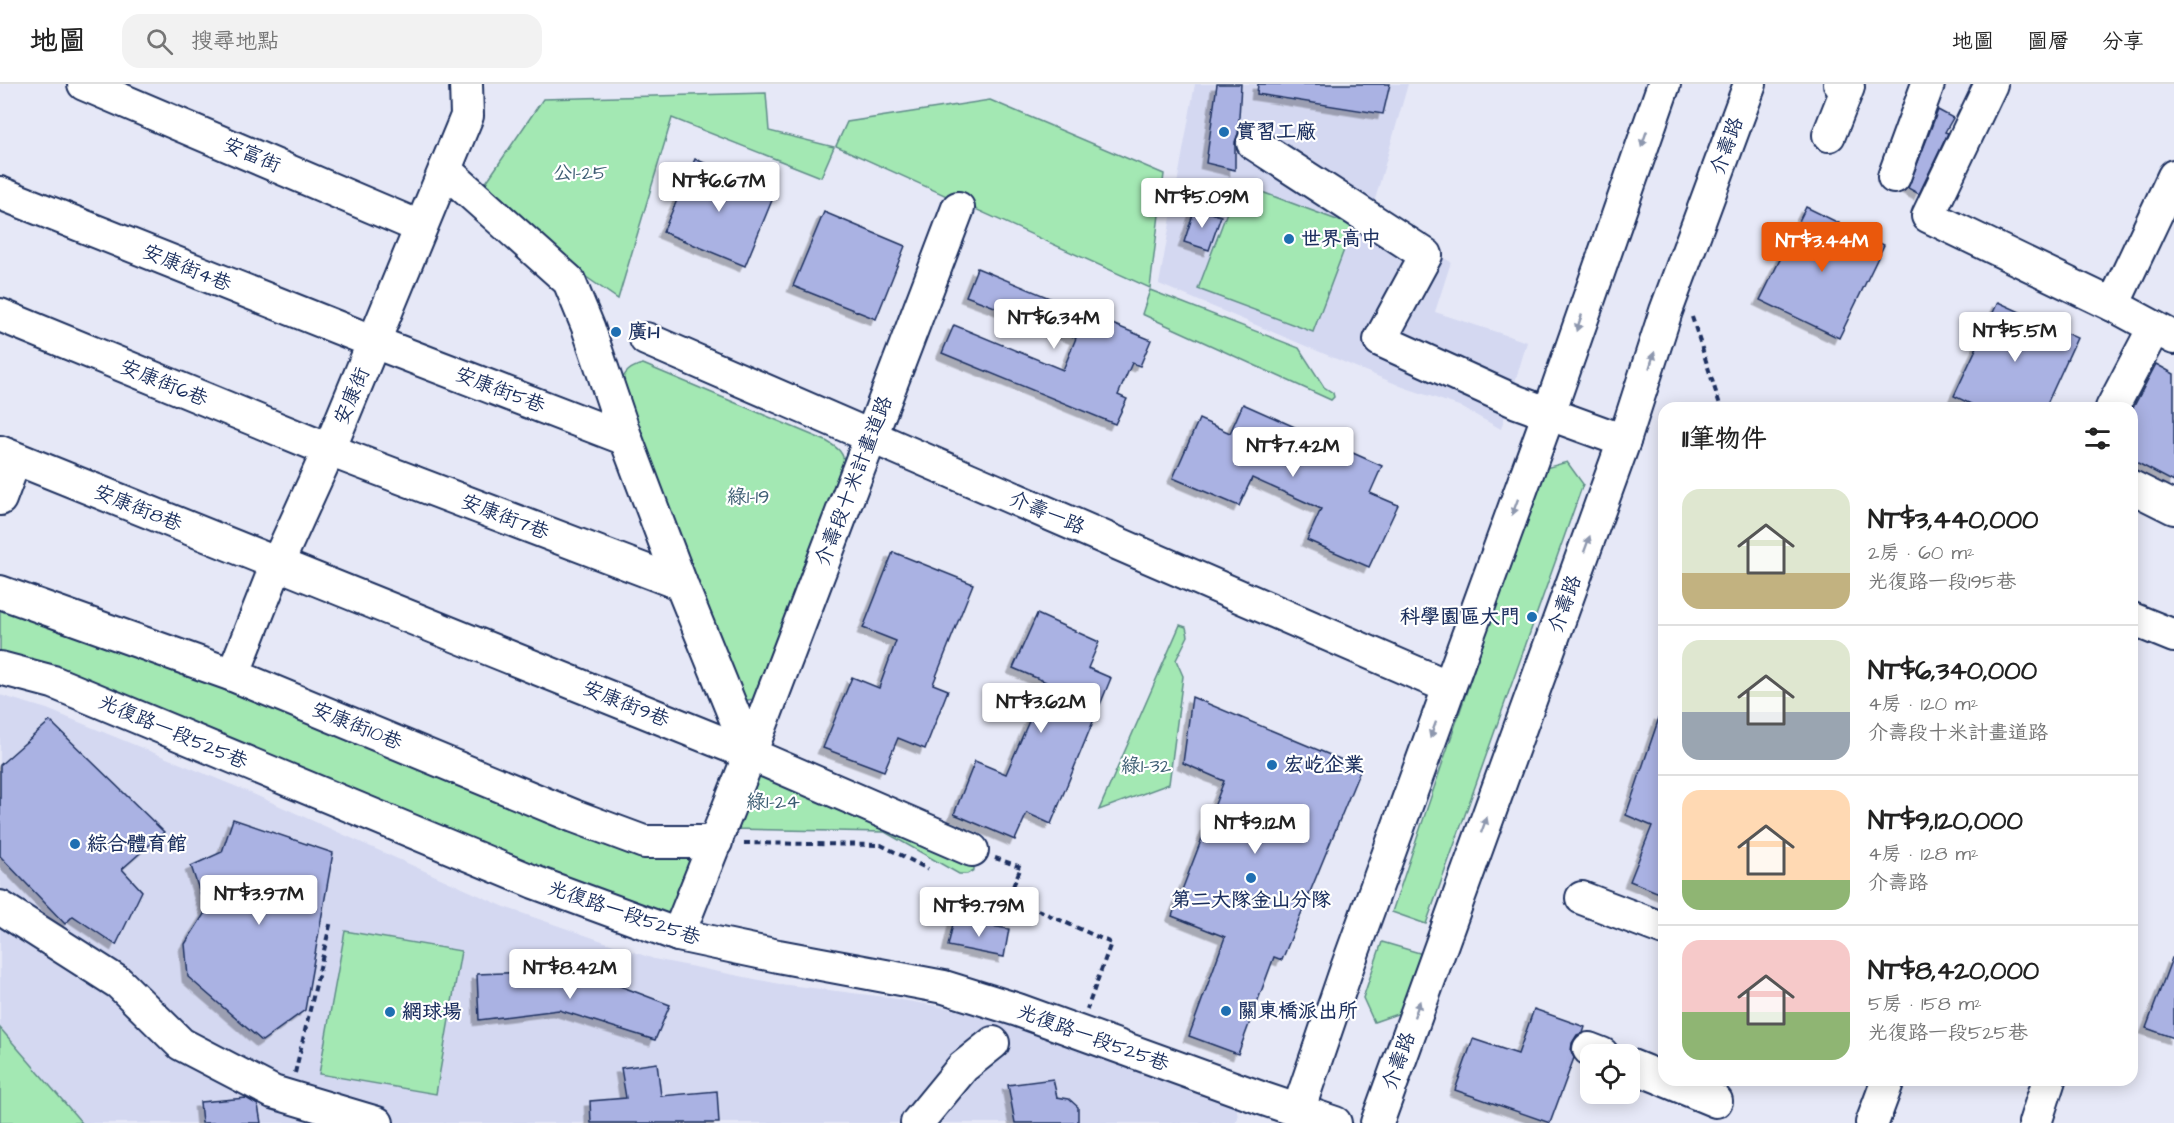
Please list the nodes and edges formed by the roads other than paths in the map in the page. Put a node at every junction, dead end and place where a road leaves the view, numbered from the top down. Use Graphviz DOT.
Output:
graph roads {
  1 [pos="84,84"];
  2 [pos="466,84"];
  3 [pos="1664,84"];
  4 [pos="1750,84"];
  5 [pos="1840,84"];
  6 [pos="1928,84"];
  7 [pos="1991,84"];
  8 [pos="1829,135"];
  9 [pos="1253,143"];
  10 [pos="445,170"];
  11 [pos="2174,176"];
  12 [pos="1894,177"];
  13 [pos="0,193"];
  14 [pos="958,208"];
  15 [pos="420,227"];
  16 [pos="2113,305"];
  17 [pos="0,315"];
  18 [pos="2164,333"];
  19 [pos="646,339"];
  20 [pos="374,342"];
  21 [pos="607,381"];
  22 [pos="2116,402"];
  23 [pos="1549,413"];
  24 [pos="567,416"];
  25 [pos="871,437"];
  26 [pos="626,438"];
  27 [pos="1624,441"];
  28 [pos="329,450"];
  29 [pos="7,455"];
  30 [pos="2138,491"];
  31 [pos="0,499"];
  32 [pos="2174,508"];
  33 [pos="277,564"];
  34 [pos="681,584"];
  35 [pos="0,592"];
  36 [pos="2138,621"];
  37 [pos="2174,636"];
  38 [pos="0,668"];
  39 [pos="233,675"];
  40 [pos="1449,687"];
  41 [pos="750,754"];
  42 [pos="716,842"];
  43 [pos="972,850"];
  44 [pos="1582,898"];
  45 [pos="0,907"];
  46 [pos="1658,927"];
  47 [pos="678,935"];
  48 [pos="993,1043"];
  49 [pos="1640,1070"];
  50 [pos="1658,1077"];
  51 [pos="1679,1086"];
  52 [pos="1886,1086"];
  53 [pos="2047,1086"];
  54 [pos="1716,1101"];
  55 [pos="1293,1119"];
  56 [pos="378,1123"];
  57 [pos="918,1123"];
  58 [pos="1335,1123"];
  59 [pos="1377,1123"];
  60 [pos="1872,1123"];
  61 [pos="2035,1123"];
  1 -- 15 [label="street, 安富街"];
  2 -- 10 [label="street, 安康街"];
  3 -- 23 [label="street, one-way"];
  27 -- 4 [label="street, 介壽路, one-way"];
  5 -- 8 [label="street"];
  6 -- 12 [label="street"];
  7 -- 16 [label="street"];
  9 -- 23 [label="street"];
  10 -- 15 [label="street, 安康街"];
  10 -- 21 [label="street"];
  11 -- 16 [label="street"];
  13 -- 20 [label="street, 安康街4巷"];
  14 -- 25 [label="street, 介壽段十米計畫道路"];
  15 -- 20 [label="street, 安康街"];
  16 -- 18 [label="street"];
  17 -- 28 [label="street, 安康街6巷"];
  18 -- 22 [label="street"];
  19 -- 25 [label="street, 介壽一路"];
  20 -- 24 [label="street, 安康街5巷"];
  20 -- 28 [label="street, 安康街"];
  21 -- 24 [label="street"];
  21 -- 26 [label="street"];
  23 -- 27 [label="street"];
  23 -- 40 [label="street, one-way"];
  24 -- 26 [label="street, 安康街5巷"];
  25 -- 40 [label="street, 介壽一路"];
  25 -- 41 [label="street, 介壽段十米計畫道路"];
  26 -- 34 [label="street"];
  59 -- 27 [label="street, 介壽路, one-way"];
  28 -- 33 [label="street, 安康街"];
  28 -- 34 [label="street, 安康街7巷"];
  29 -- 31 [label="street"];
  29 -- 33 [label="street, 安康街8巷"];
  30 -- 32 [label="street"];
  33 -- 39 [label="street, 安康街"];
  33 -- 41 [label="street, 安康街9巷"];
  34 -- 41 [label="street"];
  35 -- 39 [label="street, 安康街10巷"];
  36 -- 37 [label="street"];
  38 -- 47 [label="street, 光復路一段525巷"];
  39 -- 42 [label="street, 安康街10巷"];
  40 -- 55 [label="street, one-way"];
  41 -- 42 [label="street, 介壽段十米計畫道路"];
  41 -- 43 [label="street, 安康街9巷"];
  42 -- 47 [label="street"];
  44 -- 46 [label="street"];
  45 -- 56 [label="street"];
  47 -- 55 [label="street, 光復路一段525巷"];
  48 -- 57 [label="street"];
  49 -- 50 [label="street"];
  51 -- 54 [label="street"];
  52 -- 60 [label="street"];
  53 -- 61 [label="street"];
  55 -- 58 [label="street, 光復路一段525巷"];
}
